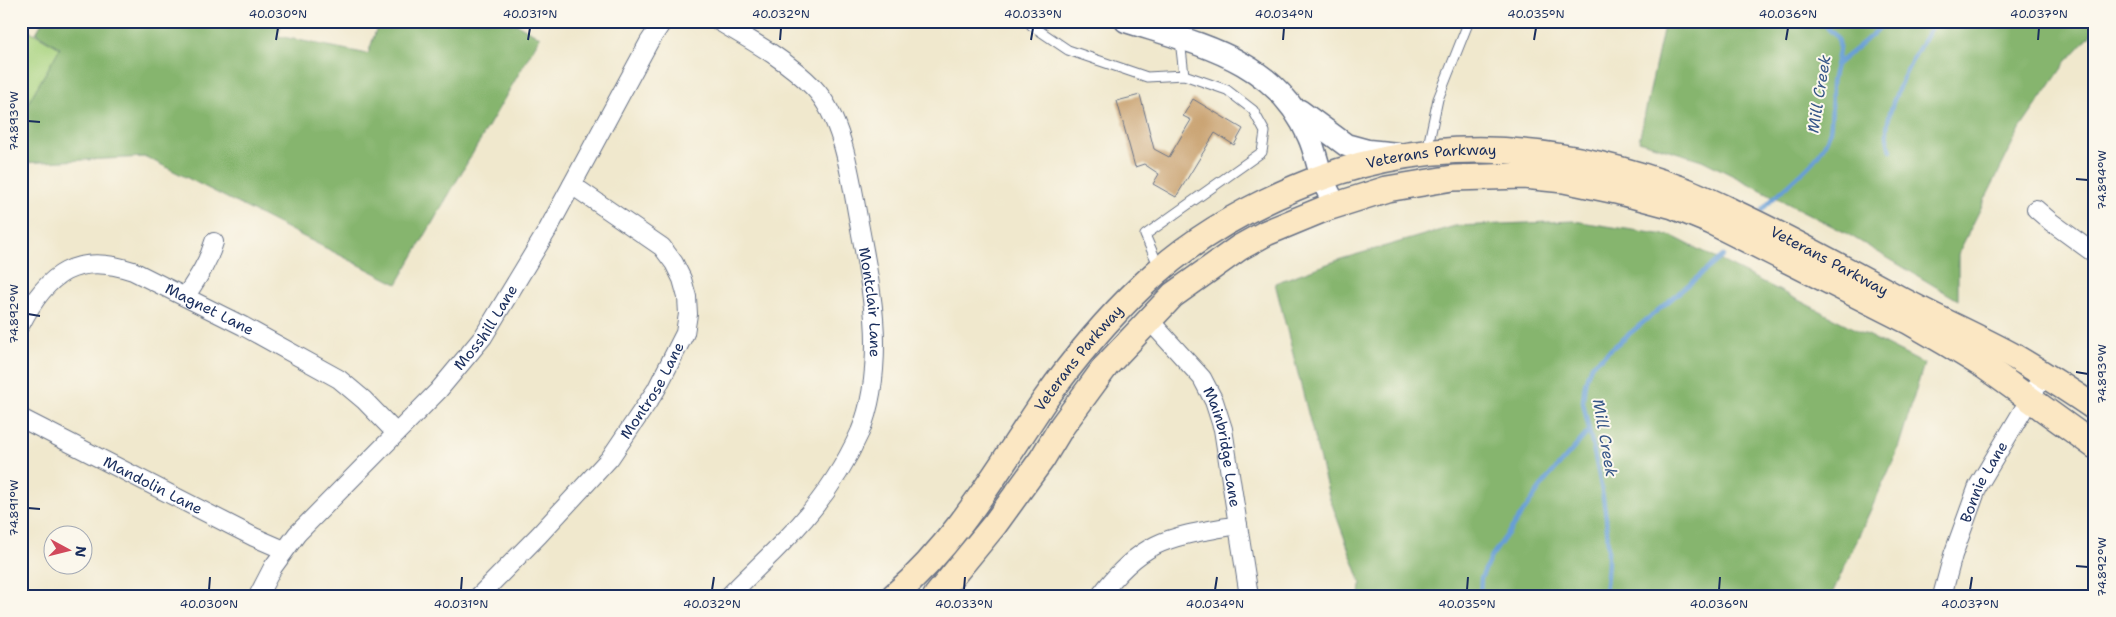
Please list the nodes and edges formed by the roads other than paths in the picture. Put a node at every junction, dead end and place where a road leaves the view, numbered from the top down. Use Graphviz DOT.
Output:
graph roads {
  1 [pos="663,21"];
  2 [pos="718,21"];
  3 [pos="1030,21"];
  4 [pos="1126,21"];
  5 [pos="1469,21"];
  6 [pos="1182,29"];
  7 [pos="1184,75"];
  8 [pos="1289,102"];
  9 [pos="1419,154"];
  10 [pos="1322,178"];
  11 [pos="572,185"];
  12 [pos="1335,204"];
  13 [pos="2036,209"];
  14 [pos="214,242"];
  15 [pos="2095,254"];
  16 [pos="1160,270"];
  17 [pos="185,297"];
  18 [pos="1150,320"];
  19 [pos="21,324"];
  20 [pos="2044,374"];
  21 [pos="2029,398"];
  22 [pos="2095,408"];
  23 [pos="21,418"];
  24 [pos="396,433"];
  25 [pos="2095,446"];
  26 [pos="1238,525"];
  27 [pos="284,550"];
  28 [pos="2095,591"];
  29 [pos="258,596"];
  30 [pos="479,596"];
  31 [pos="729,596"];
  32 [pos="894,596"];
  33 [pos="936,596"];
  34 [pos="1100,596"];
  35 [pos="1249,596"];
  36 [pos="1942,596"];
  37 [pos="2092,596"];
  1 -- 11 [label="street, Mosshill Lane"];
  2 -- 31 [label="street, Montclair Lane"];
  3 -- 7 [label="lane"];
  4 -- 6 [label="street"];
  5 -- 9 [label="lane"];
  6 -- 7 [label="lane"];
  6 -- 8 [label="street"];
  7 -- 16 [label="lane"];
  8 -- 9 [label="street"];
  8 -- 10 [label="street"];
  9 -- 10 [label="main road, Veterans Parkway"];
  9 -- 20 [label="main road, Veterans Parkway"];
  10 -- 12 [label="street"];
  10 -- 16 [label="main road, Veterans Parkway"];
  11 -- 24 [label="street, Mosshill Lane"];
  11 -- 30 [label="street, Montrose Lane"];
  12 -- 18 [label="main road, Veterans Parkway"];
  12 -- 21 [label="main road, Veterans Parkway"];
  13 -- 15 [label="street"];
  14 -- 17 [label="street"];
  16 -- 32 [label="main road, Veterans Parkway"];
  17 -- 19 [label="street, Magnet Lane"];
  17 -- 24 [label="street, Magnet Lane"];
  18 -- 26 [label="street, Mainbridge Lane"];
  18 -- 33 [label="main road, Veterans Parkway"];
  20 -- 21 [label="street, Bonnie Lane"];
  20 -- 22 [label="main road, Veterans Parkway"];
  21 -- 25 [label="main road, Veterans Parkway"];
  21 -- 36 [label="street, Bonnie Lane"];
  23 -- 27 [label="street, Mandolin Lane"];
  24 -- 27 [label="street, Mosshill Lane"];
  26 -- 34 [label="street"];
  26 -- 35 [label="street, Mainbridge Lane"];
  27 -- 29 [label="street, Mosshill Lane"];
  28 -- 37 [label="lane"];
}
